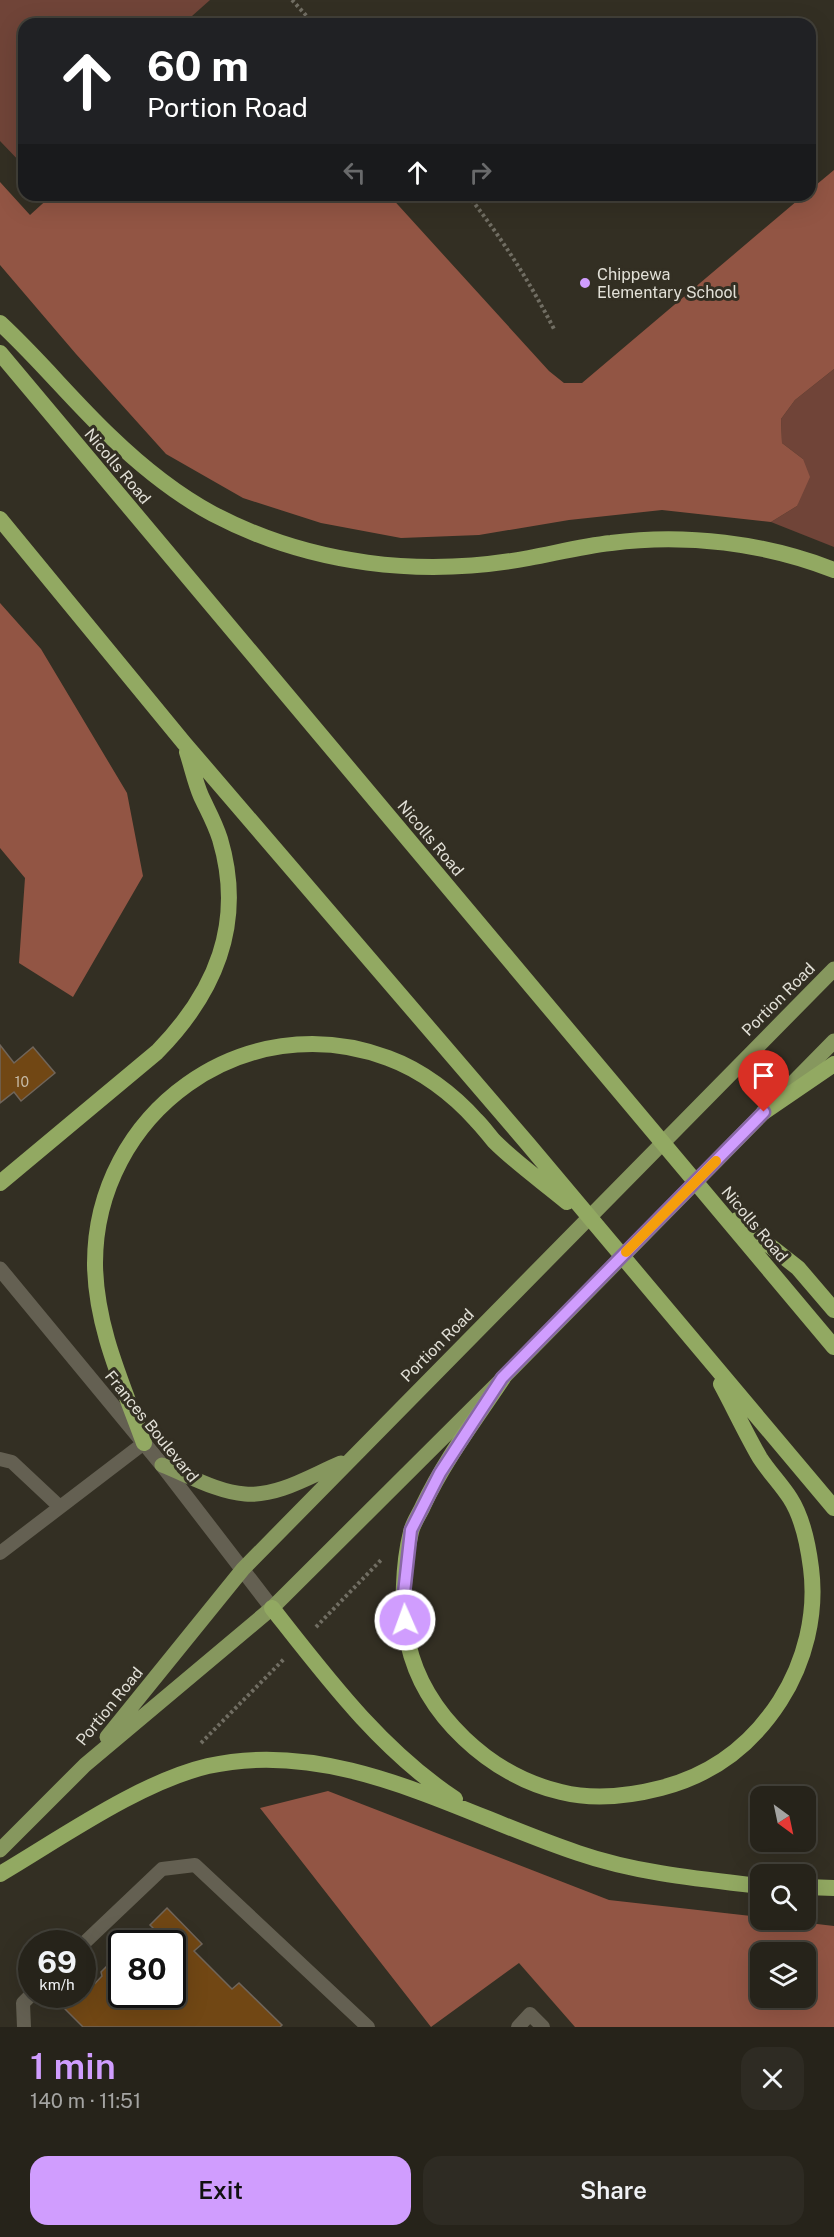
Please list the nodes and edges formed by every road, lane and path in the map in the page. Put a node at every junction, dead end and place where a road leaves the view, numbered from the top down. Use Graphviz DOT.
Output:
graph roads {
  1 [pos="292,0"];
  2 [pos="308,18"];
  3 [pos="473,201"];
  4 [pos="0,323"];
  5 [pos="554,329"];
  6 [pos="0,353"];
  7 [pos="0,519"];
  8 [pos="834,570"];
  9 [pos="184,743"];
  10 [pos="834,969"];
  11 [pos="834,1041"];
  12 [pos="834,1064"];
  13 [pos="764,1112"];
  14 [pos="0,1183"];
  15 [pos="603,1233"];
  16 [pos="760,1248"];
  17 [pos="0,1269"];
  18 [pos="834,1310"];
  19 [pos="834,1347"];
  20 [pos="705,1354"];
  21 [pos="502,1378"];
  22 [pos="144,1443"];
  23 [pos="0,1459"];
  24 [pos="349,1459"];
  25 [pos="162,1466"];
  26 [pos="60,1507"];
  27 [pos="834,1508"];
  28 [pos="0,1553"];
  29 [pos="386,1556"];
  30 [pos="243,1569"];
  31 [pos="272,1608"];
  32 [pos="314,1629"];
  33 [pos="289,1654"];
  34 [pos="199,1746"];
  35 [pos="85,1765"];
  36 [pos="478,1815"];
  37 [pos="0,1850"];
  38 [pos="0,1874"];
  39 [pos="750,1885"];
  40 [pos="816,1887"];
  41 [pos="834,1888"];
  42 [pos="96,1932"];
  43 [pos="23,2008"];
  44 [pos="24,2027"];
  45 [pos="369,2027"];
  46 [pos="518,2027"];
  47 [pos="543,2027"];
  1 -- 2 [label="path"];
  3 -- 5 [label="path"];
  4 -- 8 [label="highway"];
  6 -- 16 [label="highway, Nicolls Road"];
  7 -- 9 [label="highway"];
  9 -- 14 [label="highway"];
  9 -- 15 [label="highway"];
  10 -- 24 [label="main road, Portion Road"];
  11 -- 13 [label="main road, Portion Road"];
  12 -- 13 [label="highway"];
  13 -- 21 [label="main road, Portion Road"];
  15 -- 20 [label="highway"];
  15 -- 22 [label="highway"];
  16 -- 18 [label="highway"];
  16 -- 19 [label="highway, Nicolls Road"];
  17 -- 22 [label="street, Frances Boulevard"];
  20 -- 21 [label="highway"];
  20 -- 27 [label="highway"];
  21 -- 31 [label="main road, Portion Road"];
  22 -- 25 [label="street, Frances Boulevard"];
  22 -- 26 [label="lane"];
  23 -- 26 [label="lane"];
  24 -- 25 [label="main road"];
  24 -- 30 [label="main road, Portion Road"];
  25 -- 30 [label="street, Frances Boulevard"];
  26 -- 28 [label="lane"];
  29 -- 32 [label="path"];
  30 -- 31 [label="street, Frances Boulevard"];
  30 -- 35 [label="main road, Portion Road"];
  31 -- 35 [label="main road, Portion Road"];
  31 -- 36 [label="highway"];
  33 -- 34 [label="path"];
  35 -- 37 [label="main road, Portion Road"];
  36 -- 38 [label="highway"];
  36 -- 39 [label="highway"];
  40 -- 41 [label="highway"];
  42 -- 45 [label="lane"];
  43 -- 44 [label="lane"];
  46 -- 47 [label="lane"];
}
